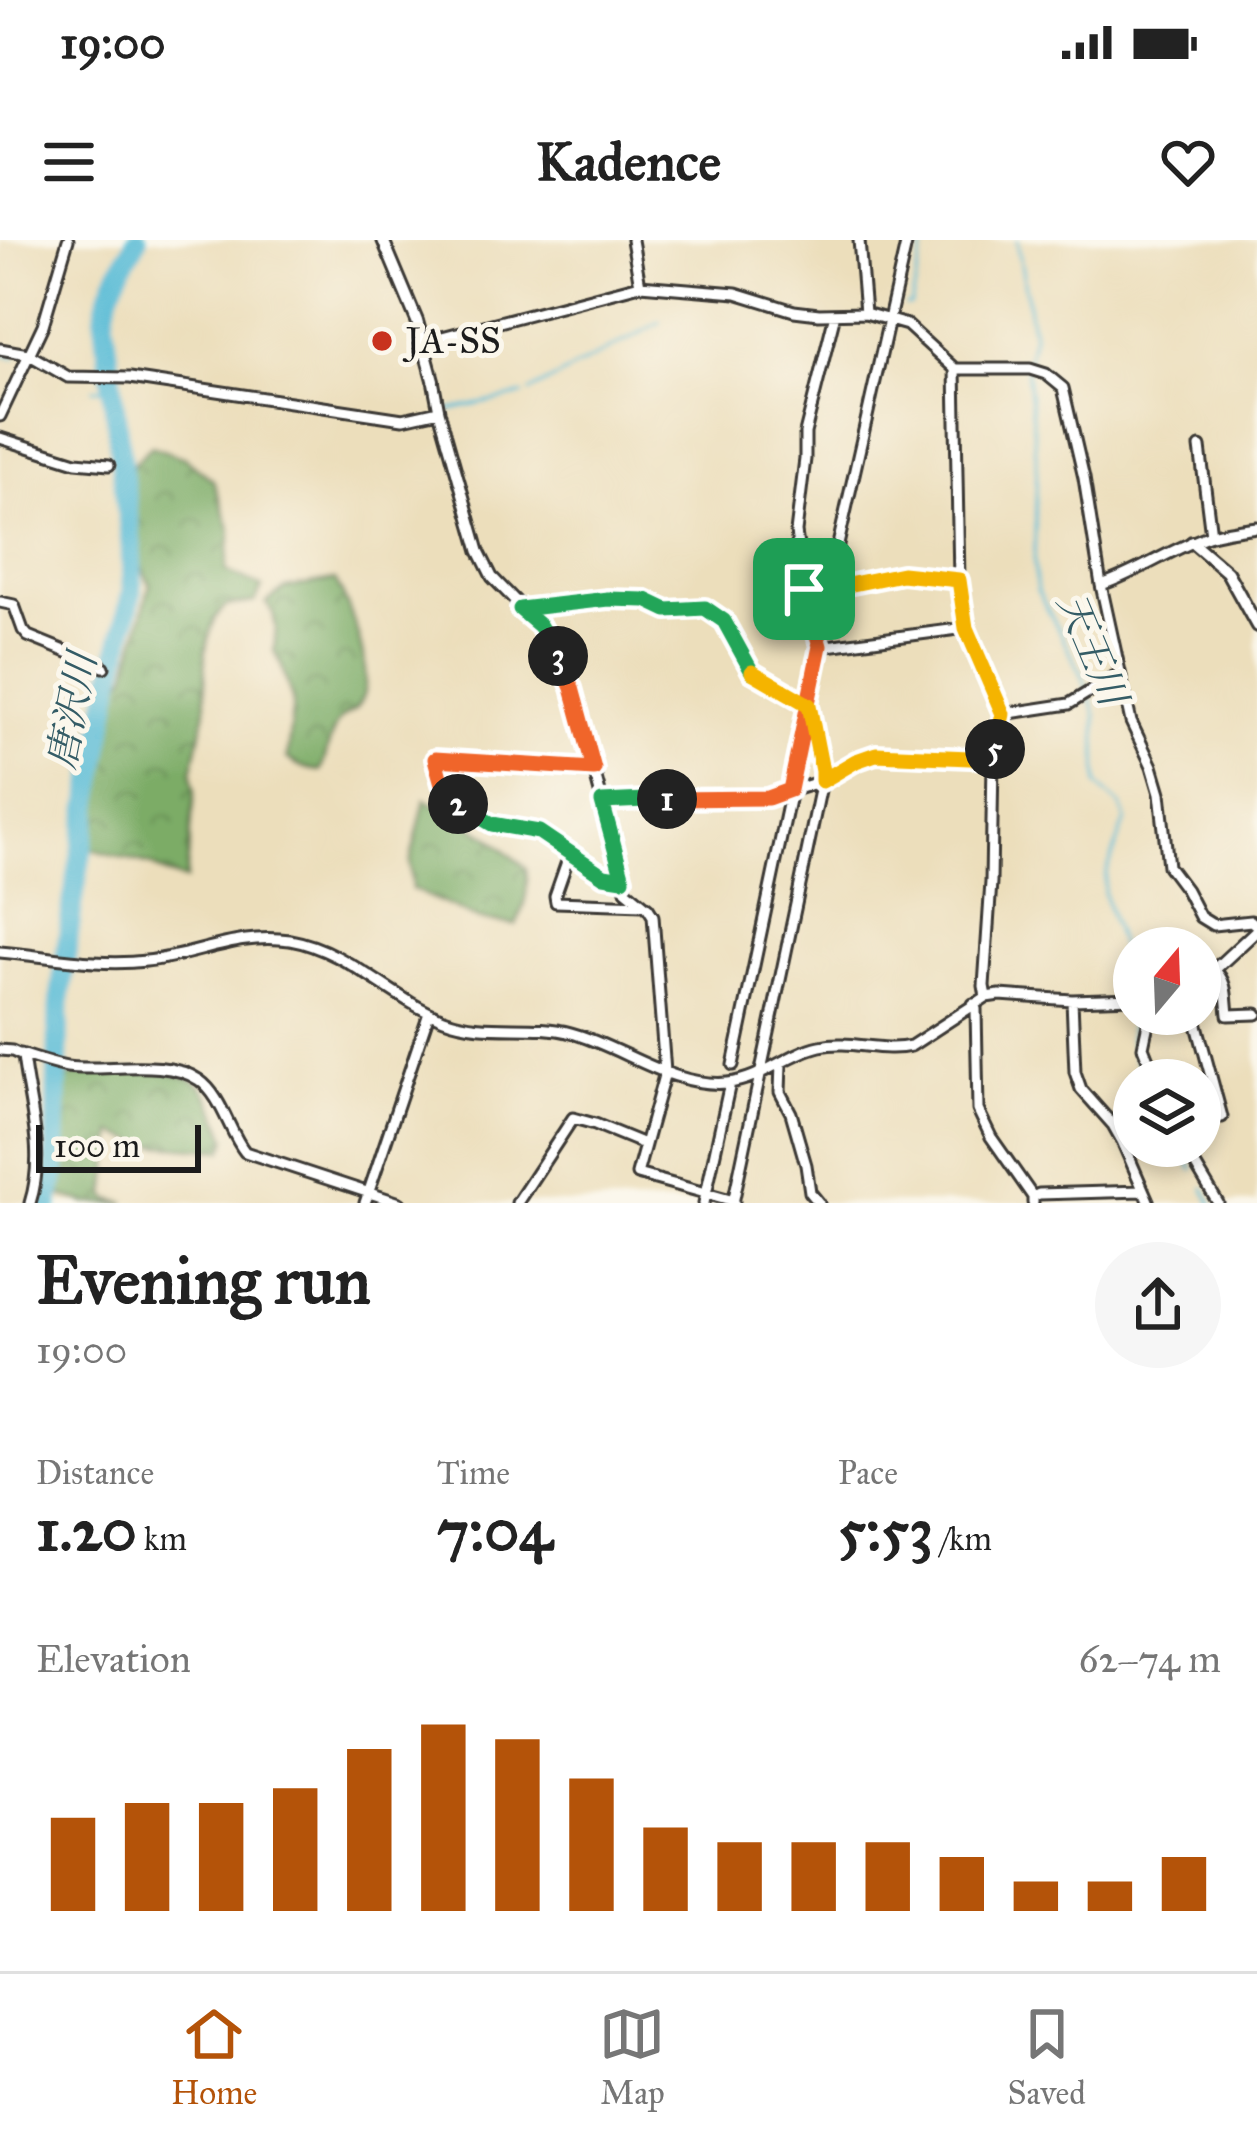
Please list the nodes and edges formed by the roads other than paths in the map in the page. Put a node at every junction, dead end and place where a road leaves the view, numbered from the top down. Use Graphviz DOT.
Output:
graph roads {
  1 [pos="68,240"];
  2 [pos="383,240"];
  3 [pos="632,240"];
  4 [pos="859,240"];
  5 [pos="908,240"];
  6 [pos="640,285"];
  7 [pos="865,313"];
  8 [pos="835,314"];
  9 [pos="891,320"];
  10 [pos="423,342"];
  11 [pos="0,349"];
  12 [pos="28,354"];
  13 [pos="955,369"];
  14 [pos="433,380"];
  15 [pos="439,412"];
  16 [pos="0,416"];
  17 [pos="0,438"];
  18 [pos="1200,447"];
  19 [pos="109,464"];
  20 [pos="1257,527"];
  21 [pos="1211,535"];
  22 [pos="1192,542"];
  23 [pos="959,580"];
  24 [pos="1101,585"];
  25 [pos="804,589"];
  26 [pos="828,589"];
  27 [pos="0,602"];
  28 [pos="520,609"];
  29 [pos="1257,626"];
  30 [pos="966,628"];
  31 [pos="820,646"];
  32 [pos="104,667"];
  33 [pos="1120,673"];
  34 [pos="809,705"];
  35 [pos="1003,714"];
  36 [pos="993,759"];
  37 [pos="594,769"];
  38 [pos="822,781"];
  39 [pos="790,790"];
  40 [pos="602,802"];
  41 [pos="570,853"];
  42 [pos="623,879"];
  43 [pos="644,905"];
  44 [pos="1257,928"];
  45 [pos="788,936"];
  46 [pos="759,939"];
  47 [pos="0,952"];
  48 [pos="1221,963"];
  49 [pos="1221,975"];
  50 [pos="986,997"];
  51 [pos="1113,999"];
  52 [pos="1072,1000"];
  53 [pos="973,1004"];
  54 [pos="429,1013"];
  55 [pos="1257,1014"];
  56 [pos="1199,1035"];
  57 [pos="0,1050"];
  58 [pos="21,1054"];
  59 [pos="781,1064"];
  60 [pos="733,1065"];
  61 [pos="665,1072"];
  62 [pos="760,1073"];
  63 [pos="730,1083"];
  64 [pos="1222,1117"];
  65 [pos="644,1144"];
  66 [pos="1197,1167"];
  67 [pos="1142,1191"];
  68 [pos="366,1198"];
  69 [pos="705,1199"];
  70 [pos="1033,1200"];
  71 [pos="733,1202"];
  72 [pos="30,1203"];
  73 [pos="400,1203"];
  74 [pos="517,1203"];
  75 [pos="819,1203"];
  76 [pos="1149,1203"];
  77 [pos="1218,1203"];
  1 -- 12 [label="street"];
  2 -- 10 [label="street"];
  3 -- 6 [label="street"];
  4 -- 7 [label="street"];
  5 -- 9 [label="street"];
  6 -- 8 [label="street"];
  6 -- 10 [label="street"];
  7 -- 8 [label="street"];
  7 -- 9 [label="street"];
  8 -- 25 [label="street"];
  9 -- 13 [label="street"];
  9 -- 26 [label="street"];
  10 -- 14 [label="street"];
  11 -- 12 [label="street"];
  12 -- 15 [label="street"];
  12 -- 16 [label="street"];
  13 -- 23 [label="street"];
  13 -- 24 [label="street"];
  14 -- 15 [label="street"];
  15 -- 28 [label="street"];
  17 -- 19 [label="street"];
  18 -- 21 [label="street"];
  20 -- 21 [label="street"];
  21 -- 22 [label="street"];
  22 -- 24 [label="street"];
  22 -- 29 [label="street"];
  23 -- 26 [label="street"];
  23 -- 30 [label="street"];
  24 -- 33 [label="street"];
  25 -- 26 [label="street"];
  25 -- 31 [label="street"];
  26 -- 31 [label="street"];
  27 -- 32 [label="street"];
  28 -- 34 [label="street"];
  28 -- 37 [label="street"];
  30 -- 31 [label="street"];
  30 -- 35 [label="street"];
  31 -- 34 [label="street"];
  33 -- 35 [label="street"];
  33 -- 44 [label="street"];
  34 -- 38 [label="street"];
  34 -- 39 [label="street"];
  35 -- 36 [label="street"];
  36 -- 38 [label="street"];
  36 -- 50 [label="street"];
  37 -- 40 [label="street"];
  37 -- 41 [label="street"];
  38 -- 39 [label="street"];
  38 -- 45 [label="street"];
  39 -- 40 [label="street"];
  39 -- 46 [label="street"];
  40 -- 42 [label="street"];
  41 -- 42 [label="street"];
  41 -- 43 [label="street"];
  42 -- 43 [label="street"];
  43 -- 61 [label="street"];
  44 -- 48 [label="street"];
  45 -- 46 [label="street"];
  45 -- 62 [label="street"];
  46 -- 60 [label="street"];
  47 -- 54 [label="street"];
  49 -- 55 [label="street"];
  50 -- 52 [label="street"];
  50 -- 53 [label="street"];
  51 -- 52 [label="street"];
  52 -- 67 [label="street"];
  53 -- 59 [label="street"];
  53 -- 70 [label="street"];
  54 -- 61 [label="street"];
  54 -- 68 [label="street"];
  56 -- 64 [label="street"];
  57 -- 58 [label="street"];
  58 -- 68 [label="street"];
  58 -- 72 [label="street"];
  59 -- 62 [label="street"];
  59 -- 75 [label="street"];
  61 -- 63 [label="street"];
  61 -- 65 [label="street"];
  62 -- 63 [label="street"];
  62 -- 71 [label="street"];
  63 -- 69 [label="street"];
  65 -- 69 [label="street"];
  65 -- 74 [label="street"];
  66 -- 77 [label="street"];
  67 -- 70 [label="street"];
  67 -- 76 [label="street"];
  68 -- 73 [label="street"];
  69 -- 71 [label="street"];
}
